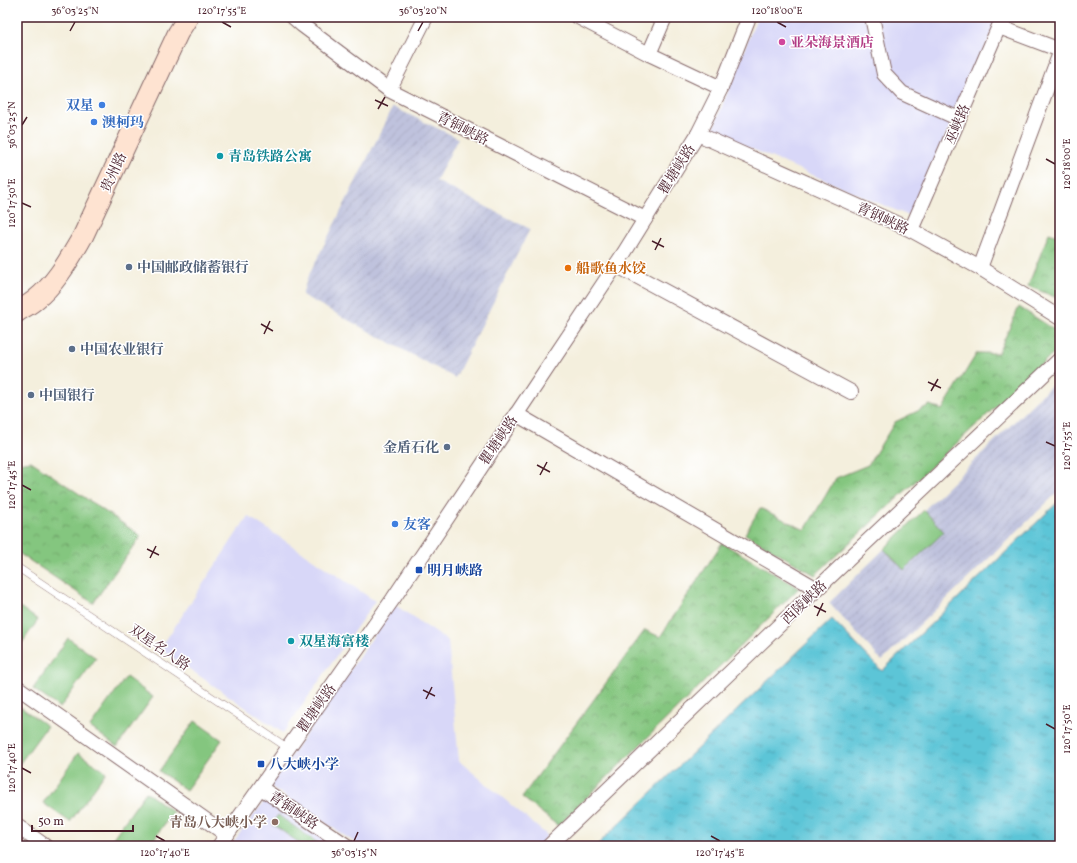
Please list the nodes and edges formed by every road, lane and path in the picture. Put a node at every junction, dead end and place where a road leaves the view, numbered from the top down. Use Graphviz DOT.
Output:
graph roads {
  1 [pos="188,17"];
  2 [pos="293,17"];
  3 [pos="426,17"];
  4 [pos="578,17"];
  5 [pos="665,17"];
  6 [pos="749,17"];
  7 [pos="872,17"];
  8 [pos="1001,22"];
  9 [pos="1060,50"];
  10 [pos="1060,53"];
  11 [pos="649,54"];
  12 [pos="721,88"];
  13 [pos="389,90"];
  14 [pos="959,119"];
  15 [pos="698,134"];
  16 [pos="646,219"];
  17 [pos="911,230"];
  18 [pos="616,265"];
  19 [pos="980,268"];
  20 [pos="17,312"];
  21 [pos="1060,318"];
  22 [pos="1060,359"];
  23 [pos="851,392"];
  24 [pos="516,414"];
  25 [pos="17,567"];
  26 [pos="817,589"];
  27 [pos="17,687"];
  28 [pos="288,748"];
  29 [pos="261,788"];
  30 [pos="17,826"];
  31 [pos="223,840"];
  32 [pos="45,846"];
  33 [pos="347,846"];
  34 [pos="549,846"];
  1 -- 20 [label="main road, 贵州路"];
  2 -- 13 [label="street, 青铜峡路"];
  3 -- 13 [label="street"];
  4 -- 11 [label="street"];
  5 -- 11 [label="street"];
  6 -- 12 [label="street, 瞿塘峡路"];
  7 -- 14 [label="street"];
  8 -- 9 [label="street"];
  8 -- 14 [label="street, 巫峡路"];
  10 -- 19 [label="street"];
  11 -- 12 [label="street"];
  12 -- 15 [label="street, 瞿塘峡路"];
  13 -- 16 [label="street, 青铜峡路"];
  14 -- 17 [label="street, 巫峡路"];
  15 -- 16 [label="street, 瞿塘峡路"];
  15 -- 17 [label="street, 青钢峡路"];
  16 -- 18 [label="street, 瞿塘峡路"];
  17 -- 19 [label="street, 青钢峡路"];
  18 -- 23 [label="street"];
  18 -- 24 [label="street, 瞿塘峡路"];
  19 -- 21 [label="street, 青钢峡路"];
  22 -- 26 [label="street, 西陵峡路"];
  24 -- 26 [label="street"];
  24 -- 28 [label="street, 瞿塘峡路"];
  25 -- 28 [label="lane, 双星名人路"];
  26 -- 34 [label="street, 西陵峡路"];
  27 -- 31 [label="street"];
  28 -- 29 [label="street, 瞿塘峡路"];
  29 -- 31 [label="street, 瞿塘峡路"];
  29 -- 33 [label="street, 青铜峡路"];
  30 -- 32 [label="street"];
}
